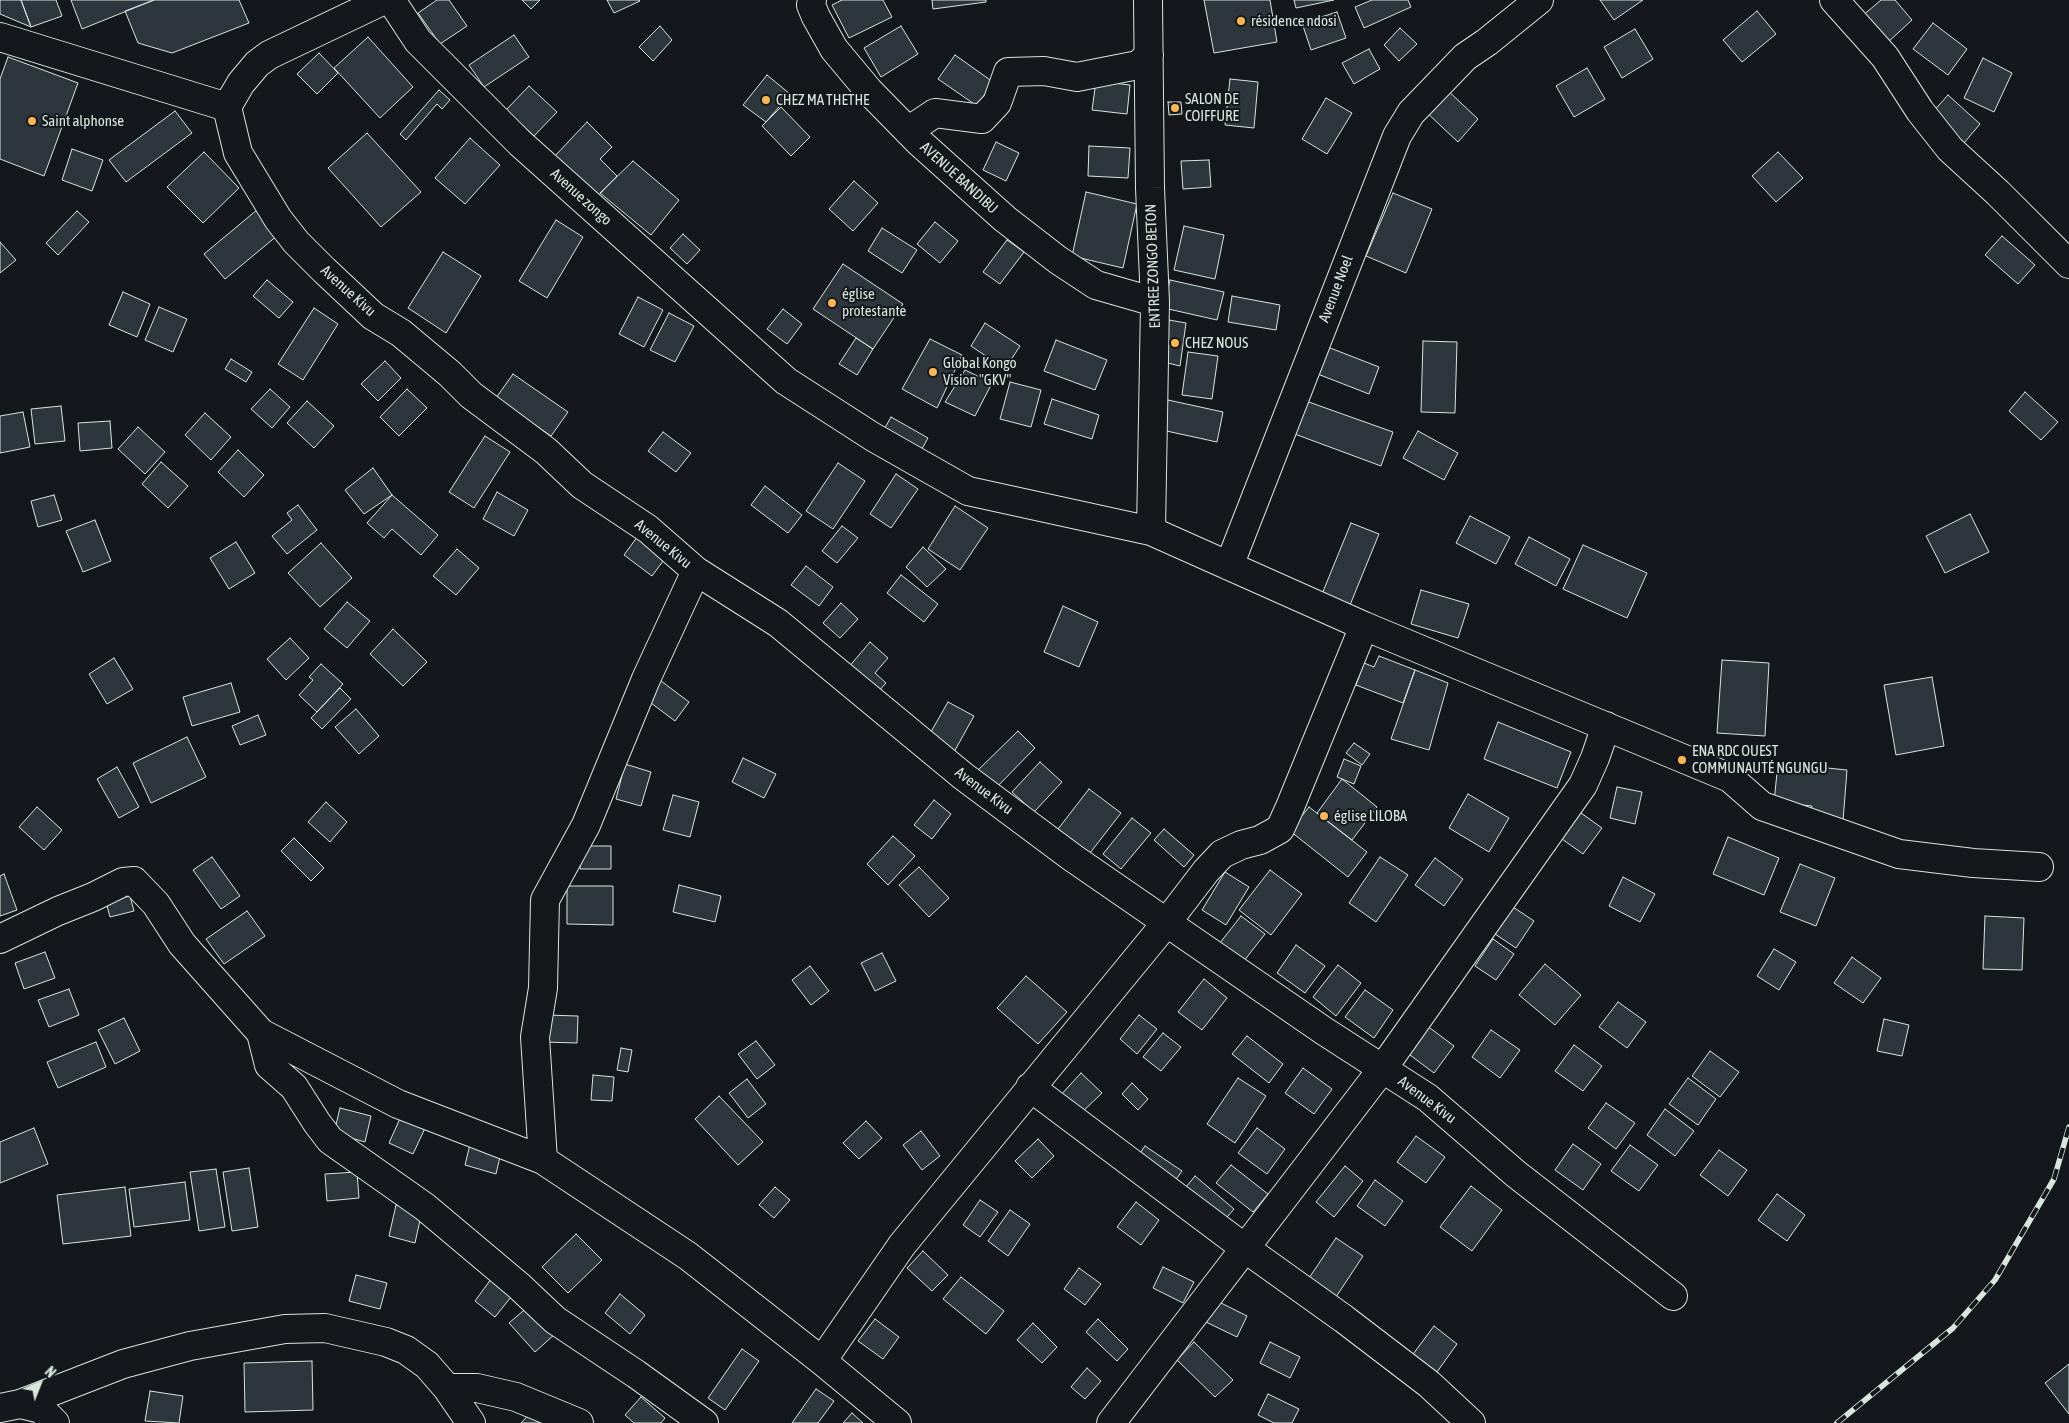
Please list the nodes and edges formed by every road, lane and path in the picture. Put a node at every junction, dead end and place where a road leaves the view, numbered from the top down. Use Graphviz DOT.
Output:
graph roads {
  1 [pos="384,0"];
  2 [pos="391,0"];
  3 [pos="1148,0"];
  4 [pos="1539,0"];
  5 [pos="1834,0"];
  6 [pos="810,2"];
  7 [pos="0,36"];
  8 [pos="1149,55"];
  9 [pos="227,107"];
  10 [pos="908,131"];
  11 [pos="2069,264"];
  12 [pos="1155,302"];
  13 [pos="1151,531"];
  14 [pos="1229,566"];
  15 [pos="696,571"];
  16 [pos="1364,626"];
  17 [pos="1606,726"];
  18 [pos="2039,867"];
  19 [pos="1167,922"];
  20 [pos="0,939"];
  21 [pos="261,1032"];
  22 [pos="1383,1068"];
  23 [pos="1030,1087"];
  24 [pos="543,1160"];
  25 [pos="1246,1249"];
  26 [pos="1673,1296"];
  27 [pos="822,1361"];
  28 [pos="447,1388"];
  29 [pos="10,1406"];
  30 [pos="55,1423"];
  31 [pos="471,1423"];
  32 [pos="579,1423"];
  33 [pos="704,1423"];
  34 [pos="897,1423"];
  35 [pos="1111,1423"];
  36 [pos="1471,1423"];
  1 -- 9 [label="street"];
  2 -- 13 [label="street, Avenue zongo"];
  3 -- 8 [label="street, ENTREE ZONGO BETON"];
  4 -- 14 [label="street, Avenue Noel"];
  5 -- 11 [label="street"];
  6 -- 10 [label="street, AVENUE BANDIBU"];
  7 -- 9 [label="street"];
  8 -- 10 [label="street"];
  8 -- 12 [label="street, ENTREE ZONGO BETON"];
  9 -- 15 [label="street, Avenue Kivu"];
  10 -- 12 [label="street, AVENUE BANDIBU"];
  12 -- 13 [label="street, ENTREE ZONGO BETON"];
  13 -- 14 [label="street, Avenue zongo"];
  14 -- 16 [label="street, Avenue zongo"];
  15 -- 19 [label="street, Avenue Kivu"];
  15 -- 24 [label="street"];
  16 -- 17 [label="street, Avenue zongo"];
  16 -- 19 [label="street"];
  17 -- 18 [label="street, Avenue zongo"];
  17 -- 22 [label="street"];
  19 -- 22 [label="street, Avenue Kivu"];
  19 -- 23 [label="street"];
  20 -- 21 [label="street"];
  21 -- 24 [label="street"];
  21 -- 33 [label="street"];
  22 -- 25 [label="street"];
  22 -- 26 [label="street, Avenue Kivu"];
  23 -- 25 [label="street"];
  23 -- 27 [label="street"];
  24 -- 27 [label="street"];
  25 -- 35 [label="street"];
  25 -- 36 [label="street"];
  27 -- 34 [label="street"];
  28 -- 29 [label="street"];
  28 -- 31 [label="street"];
  28 -- 32 [label="street"];
  29 -- 30 [label="street"];
}
